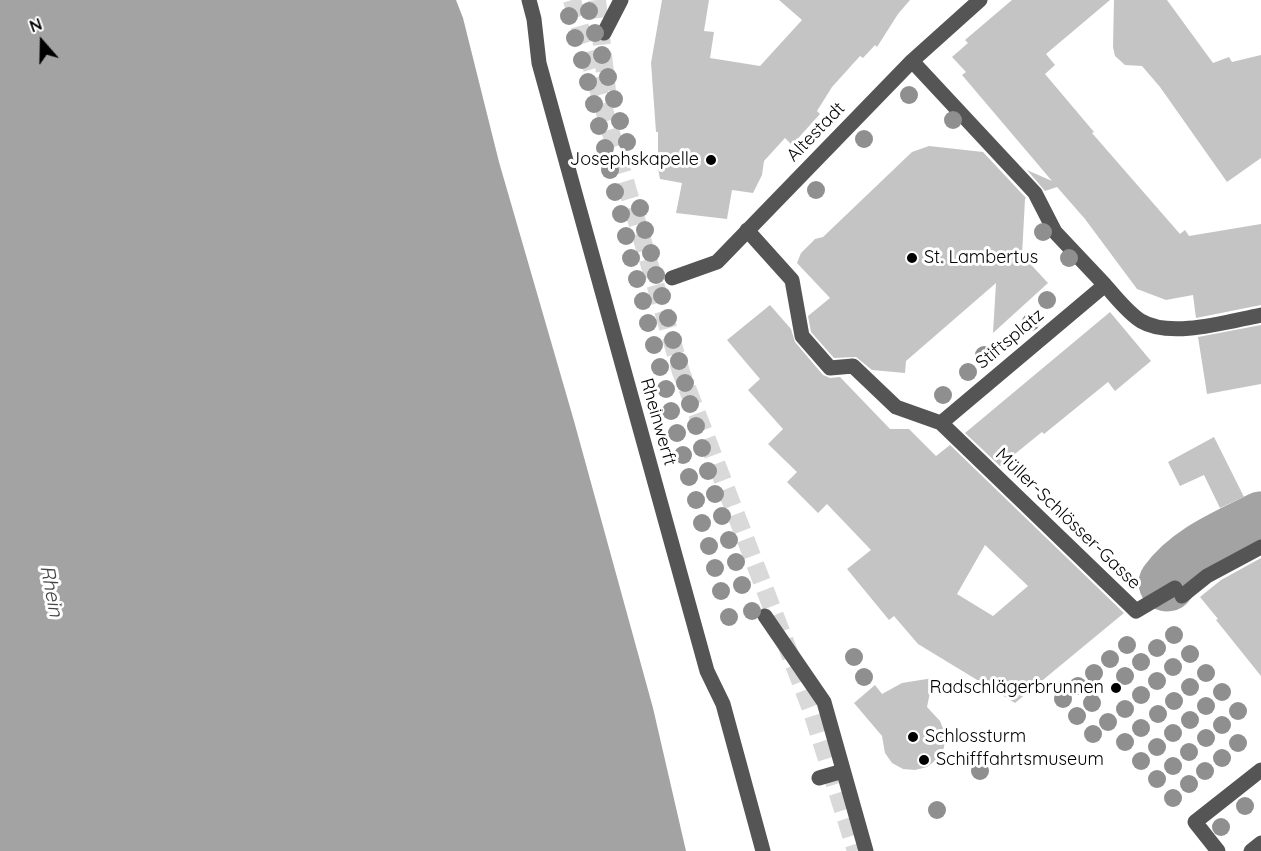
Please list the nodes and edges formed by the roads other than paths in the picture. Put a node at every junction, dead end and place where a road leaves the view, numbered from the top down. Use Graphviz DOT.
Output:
graph roads {
  1 [pos="529,0"];
  2 [pos="621,0"];
  3 [pos="980,0"];
  4 [pos="604,33"];
  5 [pos="912,62"];
  6 [pos="747,230"];
  7 [pos="672,278"];
  8 [pos="1105,285"];
  9 [pos="1261,315"];
  10 [pos="941,423"];
  11 [pos="1261,548"];
  12 [pos="765,616"];
  13 [pos="1261,770"];
  14 [pos="843,771"];
  15 [pos="819,778"];
  16 [pos="1261,843"];
  17 [pos="865,849"];
  18 [pos="763,851"];
  19 [pos="849,851"];
  20 [pos="1218,851"];
  21 [pos="1251,851"];
  1 -- 18 [label="street, Rheinwerft"];
  2 -- 4 [label="street"];
  3 -- 5 [label="street, Altestadt"];
  5 -- 6 [label="street, Altestadt"];
  5 -- 8 [label="street"];
  6 -- 7 [label="street, Altestadt"];
  6 -- 10 [label="street"];
  8 -- 9 [label="street"];
  8 -- 10 [label="street, Stiftsplatz"];
  10 -- 11 [label="street, Müller-Schlösser-Gasse"];
  12 -- 14 [label="street"];
  13 -- 20 [label="street"];
  14 -- 15 [label="street"];
  14 -- 17 [label="street"];
  16 -- 21 [label="street"];
  17 -- 19 [label="street"];
}
